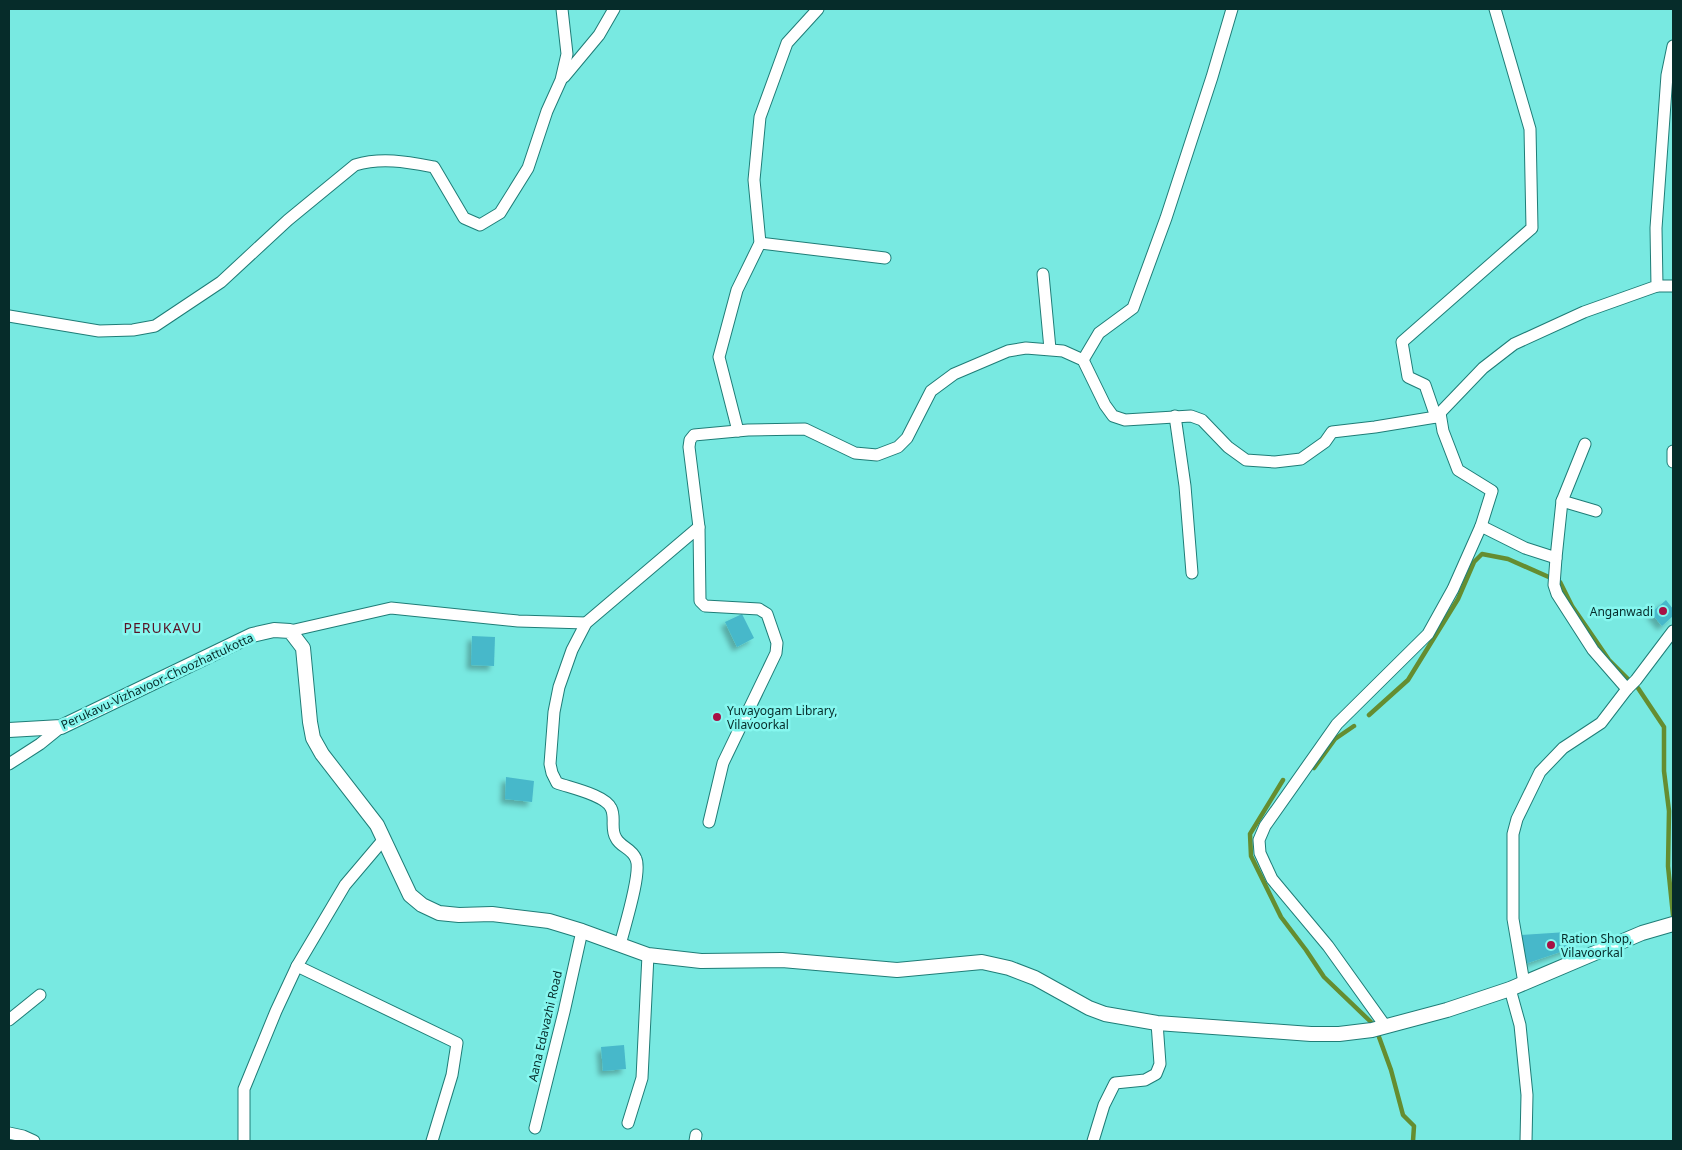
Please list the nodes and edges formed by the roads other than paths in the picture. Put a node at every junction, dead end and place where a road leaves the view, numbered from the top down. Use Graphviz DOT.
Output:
graph roads {
  1 [pos="562,9"];
  2 [pos="614,9"];
  3 [pos="818,9"];
  4 [pos="1232,9"];
  5 [pos="1495,9"];
  6 [pos="1673,46"];
  7 [pos="561,80"];
  8 [pos="760,243"];
  9 [pos="885,258"];
  10 [pos="1043,274"];
  11 [pos="1657,286"];
  12 [pos="1673,286"];
  13 [pos="9,316"];
  14 [pos="1050,349"];
  15 [pos="1083,360"];
  16 [pos="1438,415"];
  17 [pos="1175,416"];
  18 [pos="738,431"];
  19 [pos="1585,444"];
  20 [pos="1673,451"];
  21 [pos="1673,462"];
  22 [pos="1562,501"];
  23 [pos="1596,511"];
  24 [pos="1481,526"];
  25 [pos="698,527"];
  26 [pos="1556,558"];
  27 [pos="1192,573"];
  28 [pos="586,623"];
  29 [pos="1673,630"];
  30 [pos="290,631"];
  31 [pos="1631,685"];
  32 [pos="62,728"];
  33 [pos="9,730"];
  34 [pos="9,764"];
  35 [pos="709,822"];
  36 [pos="384,839"];
  37 [pos="1673,924"];
  38 [pos="582,931"];
  39 [pos="620,945"];
  40 [pos="648,955"];
  41 [pos="297,966"];
  42 [pos="1524,983"];
  43 [pos="1510,989"];
  44 [pos="40,995"];
  45 [pos="9,1020"];
  46 [pos="1157,1023"];
  47 [pos="1386,1027"];
  48 [pos="628,1123"];
  49 [pos="534,1128"];
  50 [pos="9,1133"];
  51 [pos="34,1141"];
  52 [pos="244,1141"];
  53 [pos="432,1141"];
  54 [pos="1093,1141"];
  55 [pos="1526,1141"];
  1 -- 7 [label="street"];
  2 -- 7 [label="street"];
  3 -- 8 [label="street"];
  4 -- 15 [label="street"];
  5 -- 16 [label="street"];
  6 -- 11 [label="street"];
  7 -- 13 [label="street"];
  8 -- 9 [label="street"];
  8 -- 18 [label="street"];
  10 -- 14 [label="street"];
  11 -- 12 [label="street"];
  11 -- 16 [label="street"];
  14 -- 15 [label="street"];
  14 -- 18 [label="street"];
  15 -- 17 [label="street"];
  16 -- 17 [label="street"];
  16 -- 24 [label="street"];
  17 -- 27 [label="street"];
  18 -- 25 [label="street"];
  19 -- 22 [label="street"];
  20 -- 21 [label="street"];
  22 -- 23 [label="street"];
  22 -- 26 [label="street"];
  24 -- 26 [label="street"];
  24 -- 47 [label="street"];
  25 -- 28 [label="street"];
  25 -- 35 [label="street"];
  26 -- 31 [label="street"];
  28 -- 30 [label="street"];
  28 -- 39 [label="street"];
  29 -- 31 [label="street"];
  30 -- 32 [label="street, Perukavu-Vizhavoor-Choozhattukotta"];
  30 -- 36 [label="street"];
  31 -- 42 [label="street"];
  32 -- 33 [label="street, Perukavu-Vizhavoor-Choozhattukotta"];
  32 -- 34 [label="street"];
  36 -- 38 [label="street"];
  36 -- 41 [label="street"];
  37 -- 42 [label="street"];
  38 -- 39 [label="street"];
  38 -- 49 [label="street, Aana Edavazhi Road"];
  39 -- 40 [label="street"];
  40 -- 46 [label="street"];
  40 -- 48 [label="street"];
  41 -- 52 [label="street"];
  41 -- 53 [label="street"];
  42 -- 43 [label="street"];
  43 -- 47 [label="street"];
  43 -- 55 [label="street"];
  44 -- 45 [label="street"];
  46 -- 47 [label="street"];
  46 -- 54 [label="street"];
  50 -- 51 [label="street"];
}
